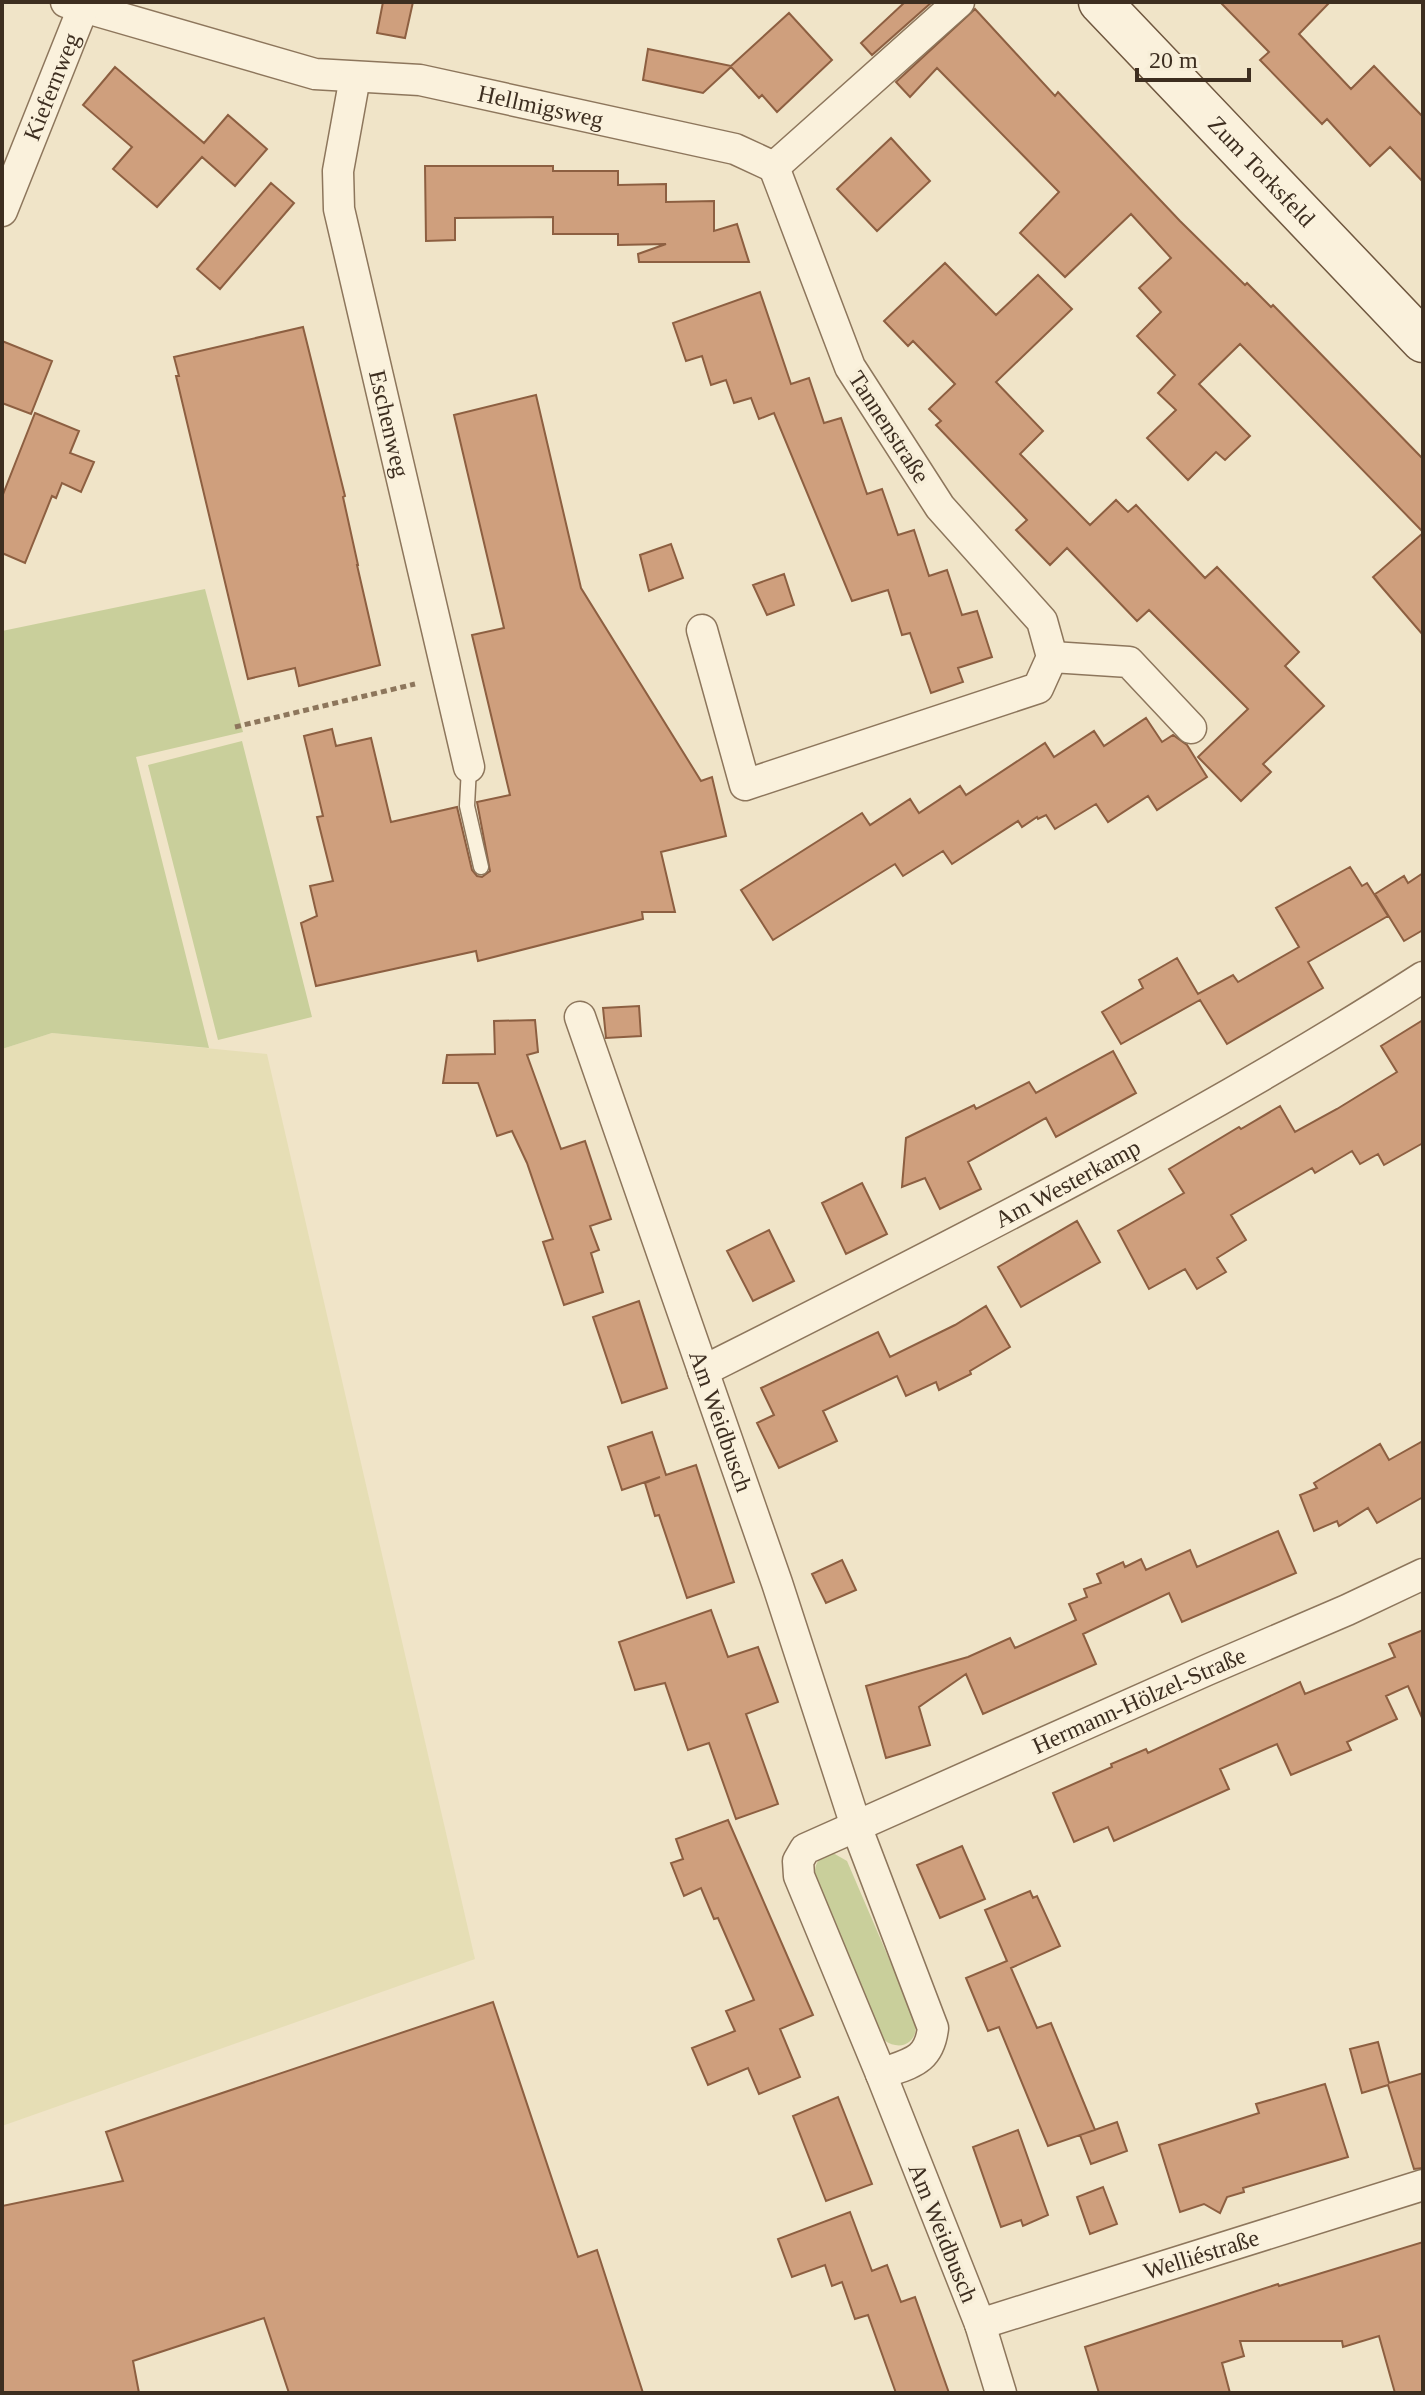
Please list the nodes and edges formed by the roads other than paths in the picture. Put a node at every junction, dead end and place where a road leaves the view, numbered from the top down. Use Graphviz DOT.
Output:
graph roads {
  1 [pos="959,2"];
  2 [pos="1100,2"];
  3 [pos="74,5"];
  4 [pos="355,77"];
  5 [pos="774,167"];
  6 [pos="2,211"];
  7 [pos="1423,341"];
  8 [pos="702,630"];
  9 [pos="1052,657"];
  10 [pos="1191,728"];
  11 [pos="469,767"];
  12 [pos="481,867"];
  13 [pos="1423,977"];
  14 [pos="580,1017"];
  15 [pos="703,1371"];
  16 [pos="1423,1574"];
  17 [pos="856,1826"];
  18 [pos="881,2074"];
  19 [pos="1423,2185"];
  20 [pos="980,2324"];
  21 [pos="1001,2393"];
  1 -- 5 [label="street"];
  2 -- 7 [label="main road, Zum Torksfeld"];
  3 -- 4 [label="street, Hellmigsweg"];
  3 -- 6 [label="street, Kiefernweg"];
  4 -- 5 [label="street, Hellmigsweg"];
  4 -- 11 [label="street, Eschenweg"];
  5 -- 9 [label="street, Tannenstraße"];
  8 -- 9 [label="street"];
  9 -- 10 [label="street"];
  11 -- 12 [label="lane"];
  13 -- 15 [label="street, Am Westerkamp"];
  14 -- 15 [label="street, Am Weidbusch"];
  15 -- 17 [label="street, Am Weidbusch"];
  16 -- 17 [label="street, Hermann-Hölzel-Straße"];
  17 -- 18 [label="street, Am Weidbusch"];
  17 -- 18 [label="street, Am Weidbusch"];
  18 -- 20 [label="street, Am Weidbusch"];
  19 -- 20 [label="street, Welliéstraße"];
  20 -- 21 [label="street, Am Weidbusch"];
}
